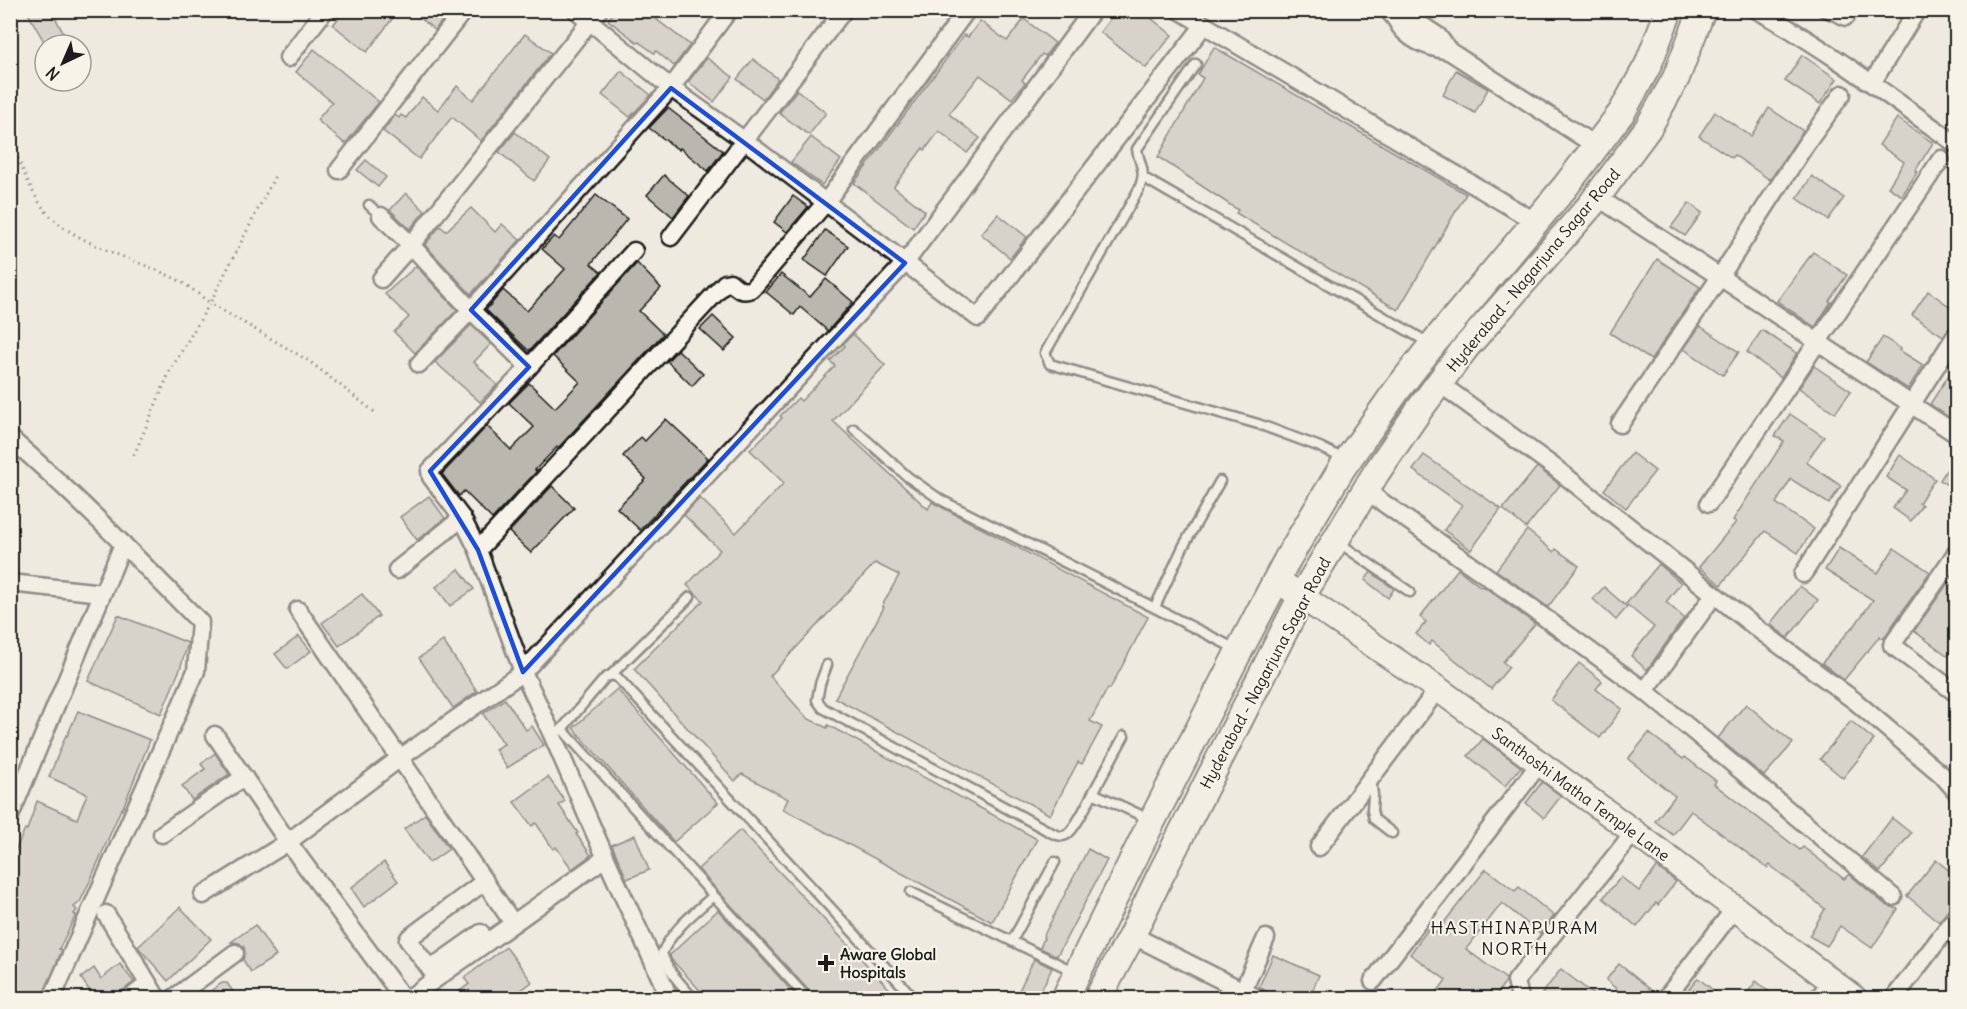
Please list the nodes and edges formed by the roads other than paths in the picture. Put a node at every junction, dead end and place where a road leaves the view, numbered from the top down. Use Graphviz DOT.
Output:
graph roads {
  1 [pos="326,10"];
  2 [pos="464,10"];
  3 [pos="576,10"];
  4 [pos="729,10"];
  5 [pos="844,10"];
  6 [pos="967,10"];
  7 [pos="1092,10"];
  8 [pos="1179,10"];
  9 [pos="1669,10"];
  10 [pos="1702,10"];
  11 [pos="1757,10"];
  12 [pos="1821,10"];
  13 [pos="1854,10"];
  14 [pos="1917,10"];
  15 [pos="1392,14"];
  16 [pos="595,16"];
  17 [pos="1419,16"];
  18 [pos="1204,25"];
  19 [pos="1449,51"];
  20 [pos="288,58"];
  21 [pos="1196,64"];
  22 [pos="1872,82"];
  23 [pos="671,88"];
  24 [pos="1842,94"];
  25 [pos="745,141"];
  26 [pos="1956,144"];
  27 [pos="1596,146"];
  28 [pos="1941,159"];
  29 [pos="339,170"];
  30 [pos="1144,178"];
  31 [pos="1597,196"];
  32 [pos="826,202"];
  33 [pos="375,211"];
  34 [pos="1536,222"];
  35 [pos="671,237"];
  36 [pos="411,246"];
  37 [pos="634,251"];
  38 [pos="905,264"];
  39 [pos="1720,277"];
  40 [pos="381,279"];
  41 [pos="471,310"];
  42 [pos="1956,335"];
  43 [pos="1816,342"];
  44 [pos="1432,345"];
  45 [pos="419,364"];
  46 [pos="530,367"];
  47 [pos="1439,383"];
  48 [pos="1910,405"];
  49 [pos="1620,424"];
  50 [pos="854,429"];
  51 [pos="1956,434"];
  52 [pos="10,438"];
  53 [pos="1347,460"];
  54 [pos="1221,481"];
  55 [pos="1365,490"];
  56 [pos="1709,503"];
  57 [pos="462,518"];
  58 [pos="1335,540"];
  59 [pos="123,544"];
  60 [pos="478,550"];
  61 [pos="1953,564"];
  62 [pos="397,570"];
  63 [pos="1803,574"];
  64 [pos="1276,580"];
  65 [pos="10,583"];
  66 [pos="1410,592"];
  67 [pos="102,593"];
  68 [pos="1302,596"];
  69 [pos="1714,596"];
  70 [pos="690,597"];
  71 [pos="1155,607"];
  72 [pos="298,610"];
  73 [pos="1239,651"];
  74 [pos="827,665"];
  75 [pos="523,672"];
  76 [pos="611,675"];
  77 [pos="1438,689"];
  78 [pos="1645,692"];
  79 [pos="1956,693"];
  80 [pos="557,731"];
  81 [pos="215,735"];
  82 [pos="1124,736"];
  83 [pos="400,758"];
  84 [pos="1540,763"];
  85 [pos="244,777"];
  86 [pos="1371,778"];
  87 [pos="1956,791"];
  88 [pos="1093,793"];
  89 [pos="10,816"];
  90 [pos="1152,821"];
  91 [pos="1634,832"];
  92 [pos="1392,833"];
  93 [pos="162,834"];
  94 [pos="288,842"];
  95 [pos="1319,847"];
  96 [pos="605,858"];
  97 [pos="1055,862"];
  98 [pos="485,881"];
  99 [pos="911,892"];
  100 [pos="203,895"];
  101 [pos="713,896"];
  102 [pos="1893,897"];
  103 [pos="1735,908"];
  104 [pos="106,915"];
  105 [pos="1956,917"];
  106 [pos="513,923"];
  107 [pos="481,933"];
  108 [pos="1132,935"];
  109 [pos="1266,938"];
  110 [pos="1012,941"];
  111 [pos="235,952"];
  112 [pos="1077,973"];
  113 [pos="434,974"];
  114 [pos="1373,981"];
  115 [pos="1824,990"];
  116 [pos="152,991"];
  117 [pos="1247,996"];
  118 [pos="52,999"];
  119 [pos="130,999"];
  120 [pos="174,999"];
  121 [pos="403,999"];
  122 [pos="409,999"];
  123 [pos="669,999"];
  124 [pos="693,999"];
  125 [pos="807,999"];
  126 [pos="914,999"];
  127 [pos="1065,999"];
  128 [pos="1098,999"];
  129 [pos="1520,999"];
  130 [pos="1666,999"];
  131 [pos="1854,999"];
  132 [pos="1894,999"];
  1 -- 20 [label="street"];
  2 -- 29 [label="street"];
  3 -- 16 [label="street"];
  4 -- 23 [label="street"];
  5 -- 25 [label="street"];
  6 -- 32 [label="street"];
  7 -- 38 [label="street"];
  8 -- 18 [label="street"];
  9 -- 27 [label="main road, Hyderabad - Nagarjuna Sagar Road"];
  10 -- 31 [label="main road, Hyderabad - Nagarjuna Sagar Road"];
  11 -- 22 [label="street"];
  12 -- 13 [label="lane"];
  14 -- 22 [label="street"];
  15 -- 17 [label="street"];
  15 -- 19 [label="street"];
  16 -- 23 [label="street"];
  16 -- 36 [label="street"];
  17 -- 19 [label="street"];
  18 -- 34 [label="street"];
  18 -- 38 [label="street"];
  19 -- 27 [label="street"];
  21 -- 30 [label="lane"];
  22 -- 26 [label="street"];
  23 -- 25 [label="street"];
  23 -- 41 [label="street"];
  24 -- 39 [label="street"];
  25 -- 32 [label="street"];
  25 -- 35 [label="street"];
  27 -- 34 [label="main road, Hyderabad - Nagarjuna Sagar Road"];
  28 -- 43 [label="street"];
  30 -- 44 [label="lane"];
  30 -- 53 [label="lane"];
  31 -- 39 [label="street"];
  31 -- 47 [label="main road, Hyderabad - Nagarjuna Sagar Road"];
  32 -- 38 [label="street"];
  32 -- 60 [label="street"];
  33 -- 36 [label="street"];
  34 -- 44 [label="main road, Hyderabad - Nagarjuna Sagar Road"];
  36 -- 40 [label="street"];
  36 -- 41 [label="street"];
  37 -- 46 [label="street"];
  38 -- 75 [label="street"];
  39 -- 43 [label="street"];
  39 -- 49 [label="street"];
  41 -- 45 [label="street"];
  41 -- 46 [label="street"];
  42 -- 48 [label="street"];
  43 -- 48 [label="street"];
  43 -- 56 [label="street"];
  44 -- 53 [label="main road, Hyderabad - Nagarjuna Sagar Road"];
  46 -- 57 [label="street"];
  47 -- 55 [label="main road, Hyderabad - Nagarjuna Sagar Road"];
  47 -- 69 [label="street"];
  48 -- 51 [label="street"];
  48 -- 63 [label="street"];
  50 -- 71 [label="lane"];
  52 -- 59 [label="street"];
  53 -- 64 [label="main road, Hyderabad - Nagarjuna Sagar Road"];
  54 -- 71 [label="lane"];
  55 -- 58 [label="main road, Hyderabad - Nagarjuna Sagar Road"];
  55 -- 78 [label="street"];
  57 -- 60 [label="street"];
  57 -- 62 [label="street"];
  58 -- 66 [label="lane"];
  58 -- 68 [label="main road, Hyderabad - Nagarjuna Sagar Road"];
  59 -- 67 [label="street"];
  59 -- 118 [label="street"];
  60 -- 75 [label="street"];
  61 -- 79 [label="street"];
  64 -- 68 [label="street, Santhoshi Matha Temple Lane"];
  64 -- 73 [label="main road, Hyderabad - Nagarjuna Sagar Road"];
  65 -- 67 [label="street"];
  67 -- 89 [label="street"];
  68 -- 77 [label="street, Santhoshi Matha Temple Lane"];
  68 -- 108 [label="main road, Hyderabad - Nagarjuna Sagar Road"];
  69 -- 78 [label="street"];
  69 -- 87 [label="street"];
  70 -- 76 [label="lane"];
  71 -- 73 [label="lane"];
  72 -- 83 [label="street"];
  73 -- 90 [label="main road, Hyderabad - Nagarjuna Sagar Road"];
  74 -- 88 [label="lane"];
  75 -- 80 [label="street"];
  75 -- 83 [label="street"];
  76 -- 80 [label="lane"];
  76 -- 126 [label="lane"];
  77 -- 84 [label="street, Santhoshi Matha Temple Lane"];
  77 -- 86 [label="street"];
  78 -- 102 [label="street"];
  80 -- 96 [label="street"];
  80 -- 101 [label="lane"];
  81 -- 85 [label="street"];
  82 -- 88 [label="lane"];
  83 -- 94 [label="street"];
  83 -- 98 [label="street"];
  84 -- 91 [label="street, Santhoshi Matha Temple Lane"];
  84 -- 114 [label="street"];
  85 -- 93 [label="street"];
  85 -- 94 [label="street"];
  86 -- 92 [label="lane"];
  86 -- 95 [label="street"];
  88 -- 90 [label="lane"];
  90 -- 112 [label="main road, Hyderabad - Nagarjuna Sagar Road"];
  91 -- 103 [label="street, Santhoshi Matha Temple Lane"];
  91 -- 129 [label="street"];
  94 -- 100 [label="street"];
  94 -- 121 [label="street"];
  96 -- 106 [label="street"];
  96 -- 123 [label="street"];
  97 -- 110 [label="lane"];
  98 -- 106 [label="street"];
  98 -- 113 [label="street"];
  99 -- 110 [label="lane"];
  101 -- 124 [label="lane"];
  101 -- 125 [label="lane"];
  103 -- 115 [label="street, Santhoshi Matha Temple Lane"];
  103 -- 130 [label="street"];
  104 -- 116 [label="street"];
  105 -- 132 [label="street"];
  106 -- 113 [label="street"];
  107 -- 113 [label="street"];
  108 -- 117 [label="street"];
  108 -- 128 [label="main road, Hyderabad - Nagarjuna Sagar Road"];
  109 -- 117 [label="street"];
  110 -- 112 [label="lane"];
  111 -- 120 [label="street"];
  112 -- 127 [label="main road, Hyderabad - Nagarjuna Sagar Road"];
  113 -- 122 [label="street"];
  115 -- 131 [label="street, Santhoshi Matha Temple Lane"];
  116 -- 119 [label="street"];
}
